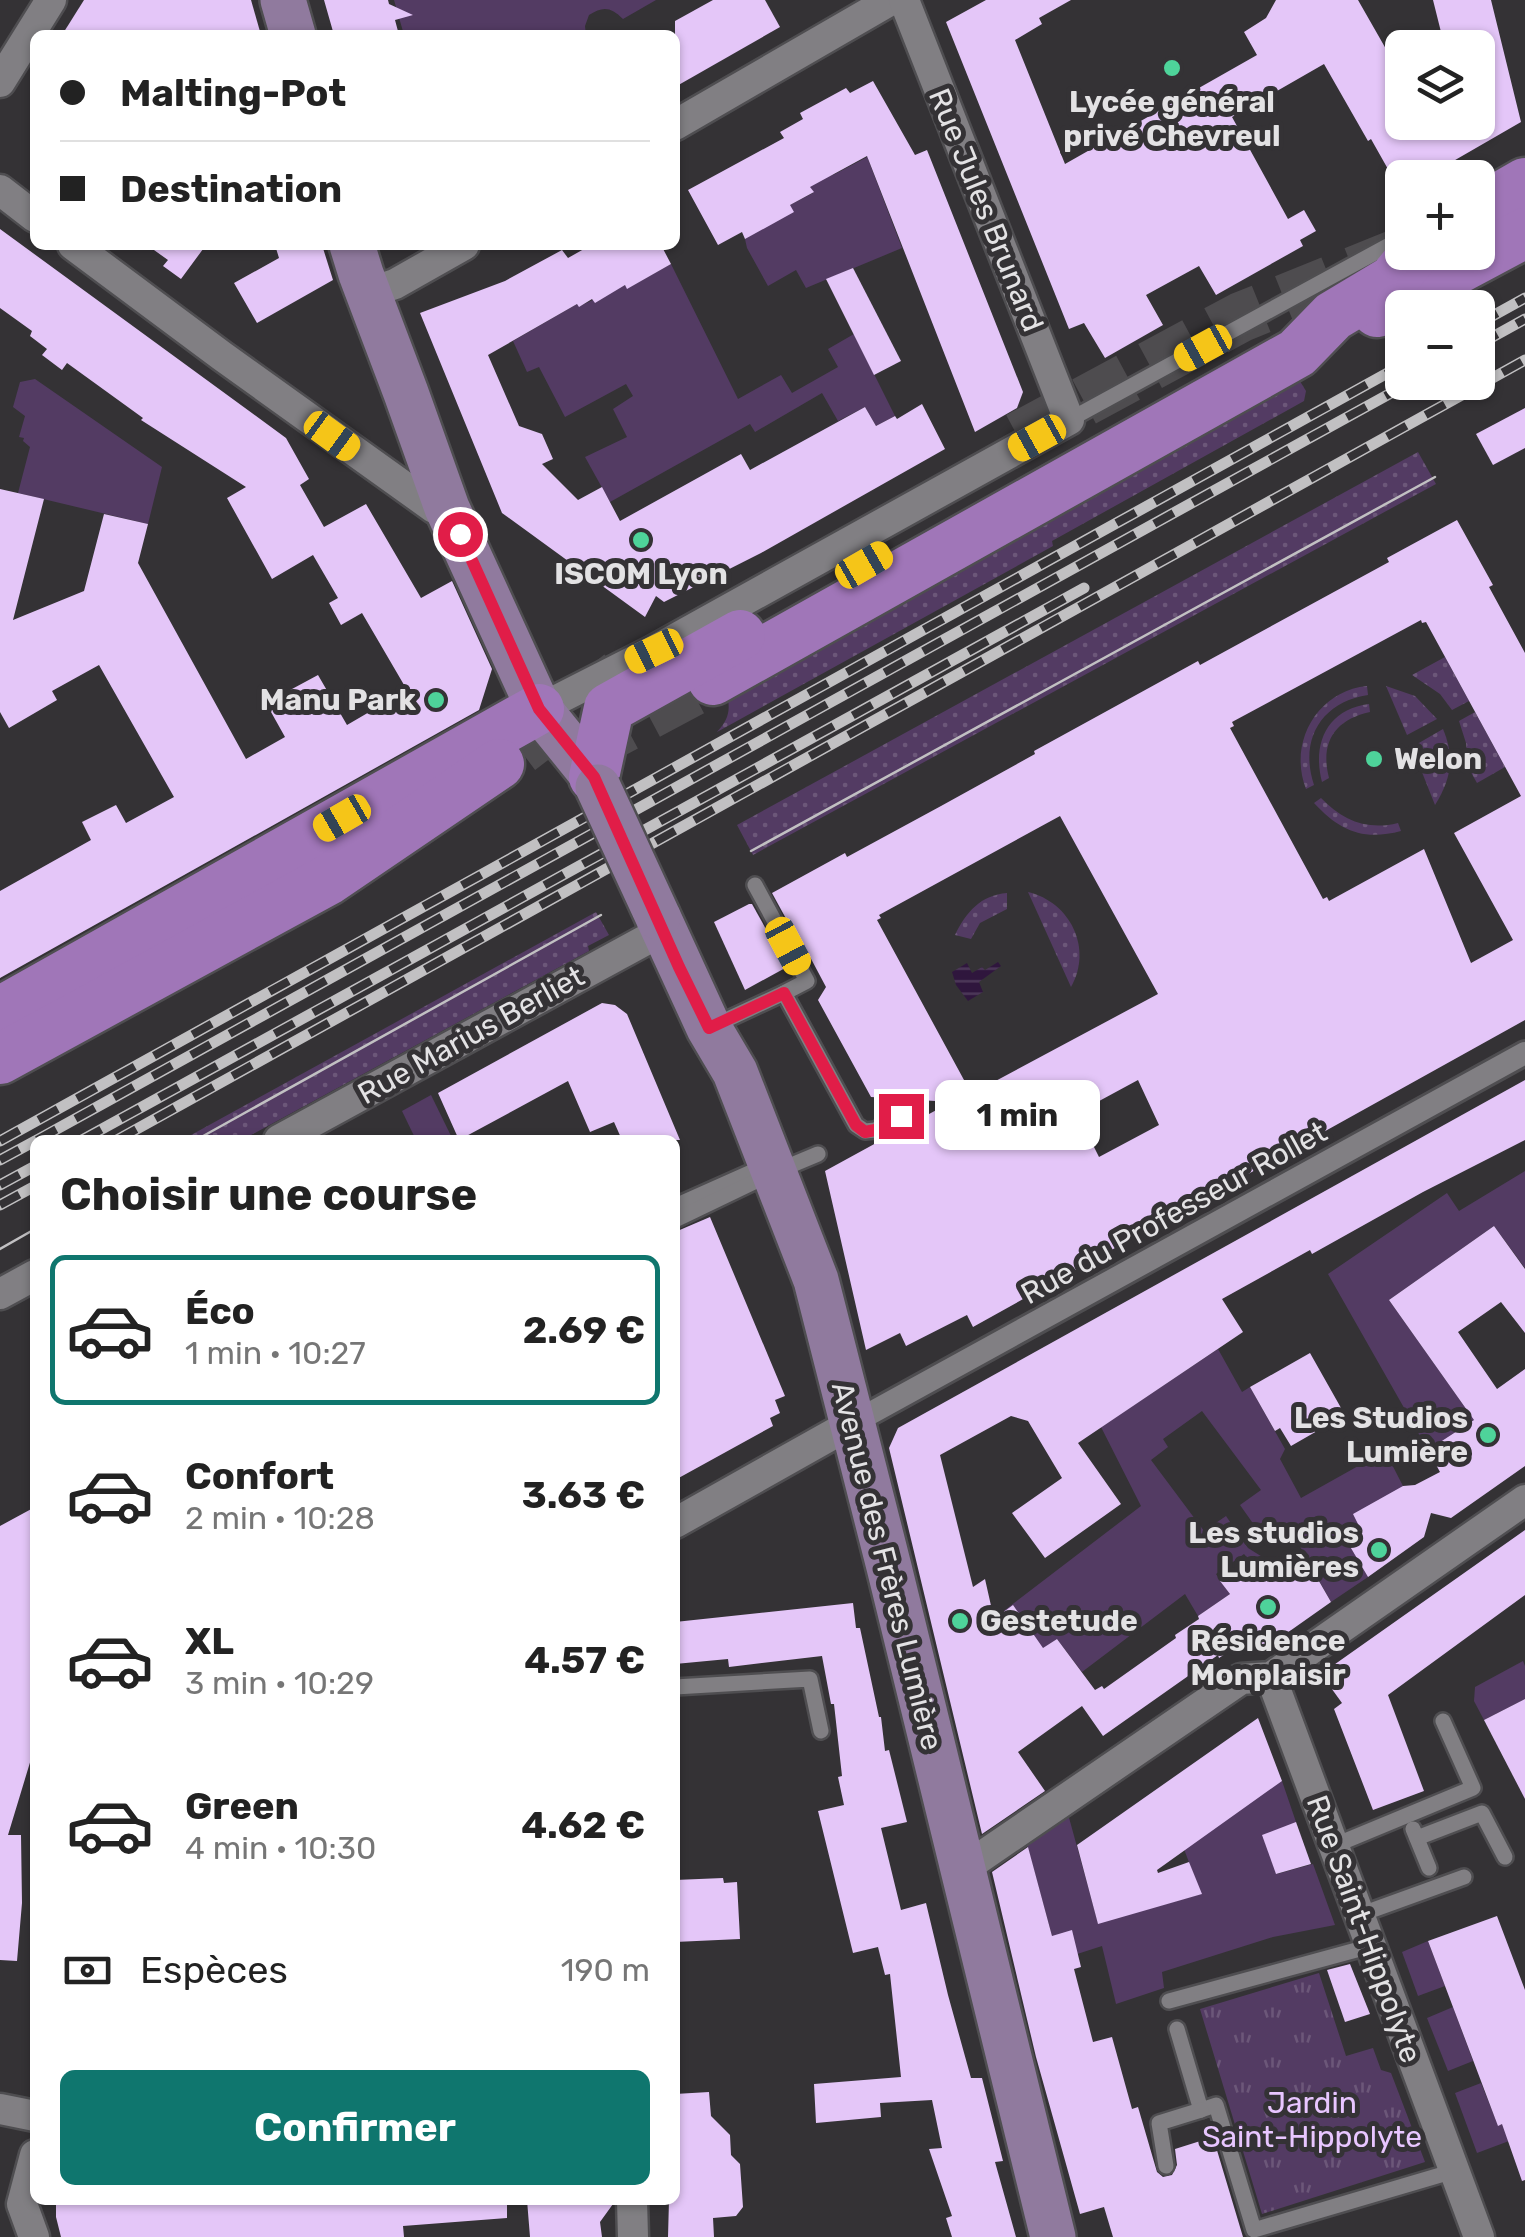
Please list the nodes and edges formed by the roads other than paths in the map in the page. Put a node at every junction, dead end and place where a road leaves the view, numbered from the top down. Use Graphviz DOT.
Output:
graph roads {
  1 [pos="51,0"];
  2 [pos="283,0"];
  3 [pos="892,0"];
  4 [pos="904,0"];
  5 [pos="32,30"];
  6 [pos="291,30"];
  7 [pos="30,34"];
  8 [pos="0,82"];
  9 [pos="680,122"];
  10 [pos="1525,169"];
  11 [pos="1525,184"];
  12 [pos="1495,186"];
  13 [pos="0,190"];
  14 [pos="1495,201"];
  15 [pos="30,212"];
  16 [pos="1525,233"];
  17 [pos="1385,247"];
  18 [pos="80,250"];
  19 [pos="354,250"];
  20 [pos="455,250"];
  21 [pos="1401,270"];
  22 [pos="368,294"];
  23 [pos="1278,347"];
  24 [pos="1070,420"];
  25 [pos="447,508"];
  26 [pos="712,680"];
  27 [pos="531,745"];
  28 [pos="596,782"];
  29 [pos="756,884"];
  30 [pos="661,924"];
  31 [pos="784,993"];
  32 [pos="0,1012"];
  33 [pos="709,1028"];
  34 [pos="1525,1054"];
  35 [pos="0,1059"];
  36 [pos="901,1116"];
  37 [pos="288,1135"];
  38 [pos="818,1154"];
  39 [pos="773,1168"];
  40 [pos="680,1204"];
  41 [pos="680,1217"];
  42 [pos="30,1277"];
  43 [pos="0,1294"];
  44 [pos="851,1424"];
  45 [pos="1525,1500"];
  46 [pos="680,1520"];
  47 [pos="1271,1677"];
  48 [pos="680,1687"];
  49 [pos="1443,1721"];
  50 [pos="821,1731"];
  51 [pos="1408,1816"];
  52 [pos="1416,1838"];
  53 [pos="1333,1846"];
  54 [pos="1505,1857"];
  55 [pos="1429,1868"];
  56 [pos="962,1870"];
  57 [pos="1464,1877"];
  58 [pos="1359,1915"];
  59 [pos="1370,1946"];
  60 [pos="1169,2001"];
  61 [pos="1177,2029"];
  62 [pos="0,2109"];
  63 [pos="1201,2110"];
  64 [pos="30,2115"];
  65 [pos="1166,2166"];
  66 [pos="1454,2170"];
  67 [pos="30,2174"];
  68 [pos="632,2205"];
  69 [pos="34,2237"];
  70 [pos="633,2237"];
  71 [pos="1053,2237"];
  72 [pos="1479,2237"];
  1 -- 5 [label="street"];
  2 -- 6 [label="main road"];
  3 -- 9 [label="street"];
  4 -- 24 [label="street, Rue Jules Brunard"];
  7 -- 8 [label="street"];
  10 -- 12 [label="lane"];
  11 -- 14 [label="main road"];
  13 -- 15 [label="street"];
  16 -- 23 [label="main road"];
  17 -- 24 [label="lane"];
  18 -- 25 [label="street"];
  19 -- 22 [label="main road, Avenue des Frères Lumière"];
  20 -- 22 [label="street"];
  21 -- 23 [label="main road"];
  22 -- 25 [label="main road, Avenue des Frères Lumière"];
  23 -- 26 [label="main road"];
  23 -- 28 [label="main road"];
  24 -- 27 [label="street"];
  25 -- 27 [label="main road, Avenue des Frères Lumière"];
  27 -- 28 [label="main road, Avenue des Frères Lumière"];
  27 -- 32 [label="main road"];
  27 -- 35 [label="main road"];
  28 -- 30 [label="main road, Avenue des Frères Lumière, bridge"];
  29 -- 31 [label="lane"];
  30 -- 33 [label="main road, Avenue des Frères Lumière"];
  30 -- 37 [label="street, Rue Marius Berliet"];
  31 -- 33 [label="lane"];
  31 -- 36 [label="lane"];
  33 -- 39 [label="main road, Avenue des Frères Lumière"];
  34 -- 44 [label="street, Rue du Professeur Rollet"];
  38 -- 39 [label="lane"];
  39 -- 40 [label="lane"];
  39 -- 41 [label="lane"];
  39 -- 44 [label="main road, Avenue des Frères Lumière"];
  42 -- 43 [label="street"];
  44 -- 46 [label="street"];
  44 -- 56 [label="main road, Avenue des Frères Lumière"];
  45 -- 47 [label="street"];
  47 -- 53 [label="street, Rue Saint-Hippolyte"];
  47 -- 56 [label="street"];
  48 -- 50 [label="lane"];
  49 -- 51 [label="lane"];
  51 -- 52 [label="lane"];
  51 -- 53 [label="lane"];
  52 -- 54 [label="lane"];
  52 -- 55 [label="lane"];
  53 -- 58 [label="street, Rue Saint-Hippolyte"];
  56 -- 71 [label="main road, Avenue des Frères Lumière"];
  57 -- 58 [label="lane"];
  58 -- 59 [label="street, Rue Saint-Hippolyte"];
  59 -- 60 [label="lane"];
  59 -- 66 [label="street, Rue Saint-Hippolyte"];
  61 -- 63 [label="lane"];
  62 -- 64 [label="street"];
  63 -- 65 [label="lane"];
  63 -- 66 [label="lane"];
  66 -- 72 [label="street, Rue Saint-Hippolyte"];
  67 -- 69 [label="street"];
  68 -- 70 [label="street"];
}
